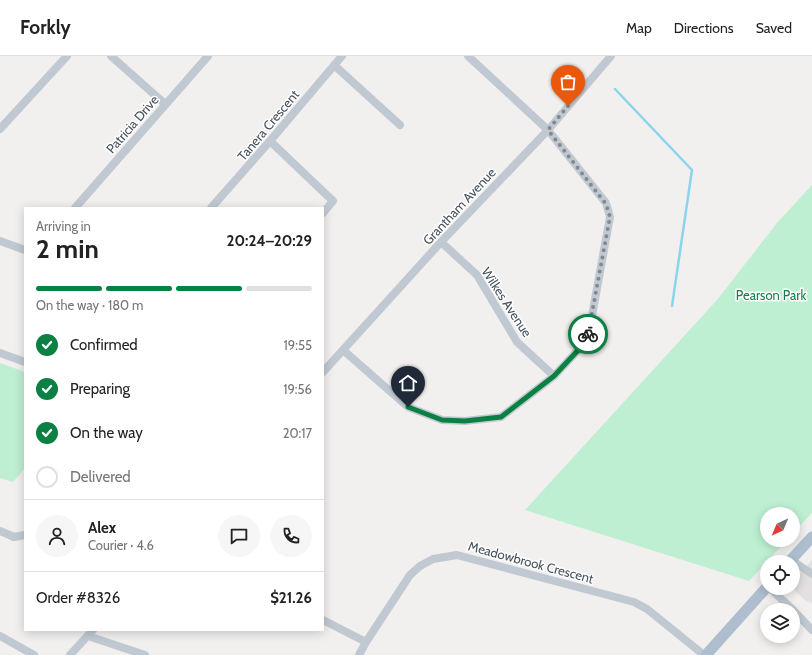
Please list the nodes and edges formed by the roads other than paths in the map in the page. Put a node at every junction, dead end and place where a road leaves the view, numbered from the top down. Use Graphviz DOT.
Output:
graph roads {
  1 [pos="67,56"];
  2 [pos="111,56"];
  3 [pos="208,56"];
  4 [pos="342,56"];
  5 [pos="468,56"];
  6 [pos="611,56"];
  7 [pos="334,65"];
  8 [pos="165,104"];
  9 [pos="400,125"];
  10 [pos="0,129"];
  11 [pos="548,130"];
  12 [pos="270,141"];
  13 [pos="76,207"];
  14 [pos="212,207"];
  15 [pos="324,212"];
  16 [pos="0,241"];
  17 [pos="441,242"];
  18 [pos="24,250"];
  19 [pos="343,350"];
  20 [pos="0,353"];
  21 [pos="24,362"];
  22 [pos="324,371"];
  23 [pos="554,376"];
  24 [pos="0,531"];
  25 [pos="24,535"];
  26 [pos="812,537"];
  27 [pos="796,555"];
  28 [pos="800,567"];
  29 [pos="812,574"];
  30 [pos="760,595"];
  31 [pos="777,595"];
  32 [pos="786,603"];
  33 [pos="800,617"];
  34 [pos="324,621"];
  35 [pos="812,630"];
  36 [pos="91,633"];
  37 [pos="0,636"];
  38 [pos="366,642"];
  39 [pos="34,655"];
  40 [pos="70,655"];
  41 [pos="145,655"];
  42 [pos="359,655"];
  43 [pos="705,655"];
  1 -- 10 [label="street"];
  2 -- 8 [label="street"];
  3 -- 8 [label="street, Patricia Drive"];
  4 -- 7 [label="street, Tanera Crescent"];
  5 -- 11 [label="street"];
  6 -- 11 [label="street, Grantham Avenue"];
  7 -- 9 [label="street"];
  7 -- 12 [label="street, Tanera Crescent"];
  8 -- 13 [label="street, Patricia Drive"];
  11 -- 17 [label="street, Grantham Avenue"];
  11 -- 23 [label="street"];
  12 -- 14 [label="street, Tanera Crescent"];
  12 -- 15 [label="street"];
  16 -- 18 [label="street"];
  17 -- 19 [label="street, Grantham Avenue"];
  17 -- 23 [label="street, Wilkes Avenue"];
  19 -- 22 [label="street, Grantham Avenue"];
  19 -- 23 [label="street"];
  20 -- 21 [label="street"];
  24 -- 25 [label="street"];
  26 -- 27 [label="main road"];
  28 -- 29 [label="street"];
  30 -- 43 [label="main road"];
  31 -- 32 [label="street"];
  33 -- 35 [label="street"];
  34 -- 38 [label="street"];
  36 -- 40 [label="street"];
  36 -- 41 [label="street"];
  37 -- 39 [label="street"];
  38 -- 42 [label="street, Meadowbrook Crescent"];
  38 -- 43 [label="street, Meadowbrook Crescent"];
}
